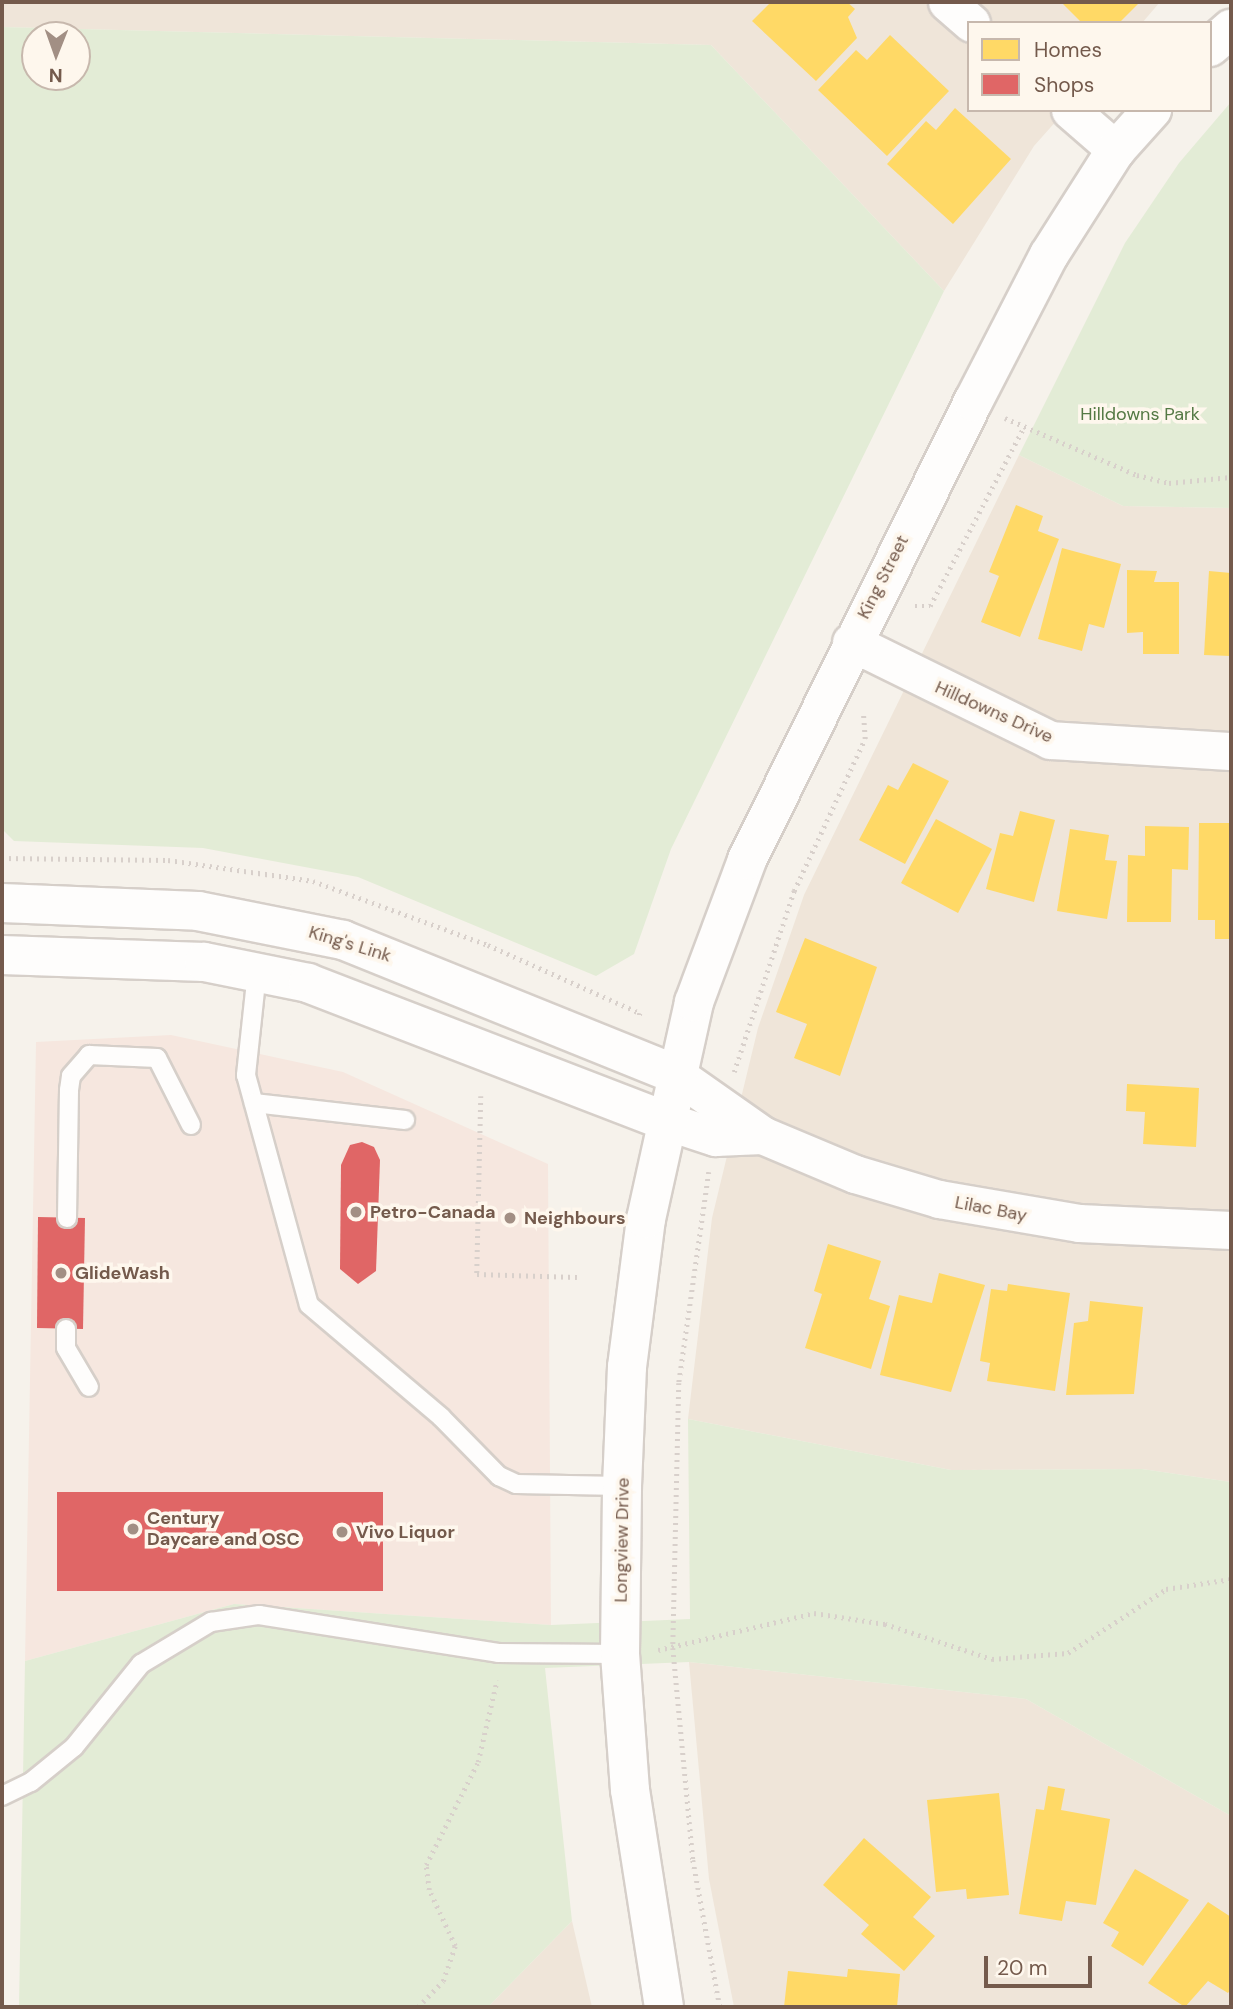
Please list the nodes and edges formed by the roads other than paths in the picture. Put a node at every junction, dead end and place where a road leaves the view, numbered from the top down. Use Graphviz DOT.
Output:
graph roads {
  1 [pos="947,2"];
  2 [pos="969,21"];
  3 [pos="1231,29"];
  4 [pos="1212,45"];
  5 [pos="1072,112"];
  6 [pos="1150,112"];
  7 [pos="1116,149"];
  8 [pos="851,642"];
  9 [pos="1231,751"];
  10 [pos="2,903"];
  11 [pos="2,955"];
  12 [pos="257,971"];
  13 [pos="677,1075"];
  14 [pos="254,1103"];
  15 [pos="405,1120"];
  16 [pos="719,1120"];
  17 [pos="666,1121"];
  18 [pos="191,1125"];
  19 [pos="67,1217"];
  20 [pos="1231,1230"];
  21 [pos="66,1329"];
  22 [pos="89,1387"];
  23 [pos="622,1486"];
  24 [pos="620,1654"];
  25 [pos="2,1796"];
  26 [pos="664,2007"];
  1 -- 2 [label="street"];
  3 -- 4 [label="street"];
  5 -- 7 [label="street"];
  6 -- 7 [label="street, King Street"];
  7 -- 8 [label="street, King Street"];
  8 -- 9 [label="street, Hilldowns Drive"];
  8 -- 13 [label="street, King Street"];
  10 -- 13 [label="street, King's Link"];
  11 -- 12 [label="street"];
  12 -- 14 [label="lane"];
  12 -- 17 [label="street"];
  13 -- 16 [label="street, Lilac Bay"];
  13 -- 17 [label="street, Longview Drive"];
  14 -- 15 [label="lane"];
  14 -- 23 [label="lane"];
  16 -- 17 [label="street, Lilac Bay"];
  16 -- 20 [label="street, Lilac Bay"];
  17 -- 23 [label="street, Longview Drive"];
  18 -- 19 [label="lane"];
  21 -- 22 [label="lane"];
  23 -- 24 [label="street, Longview Drive"];
  24 -- 25 [label="lane"];
  24 -- 26 [label="street, Longview Drive"];
}
